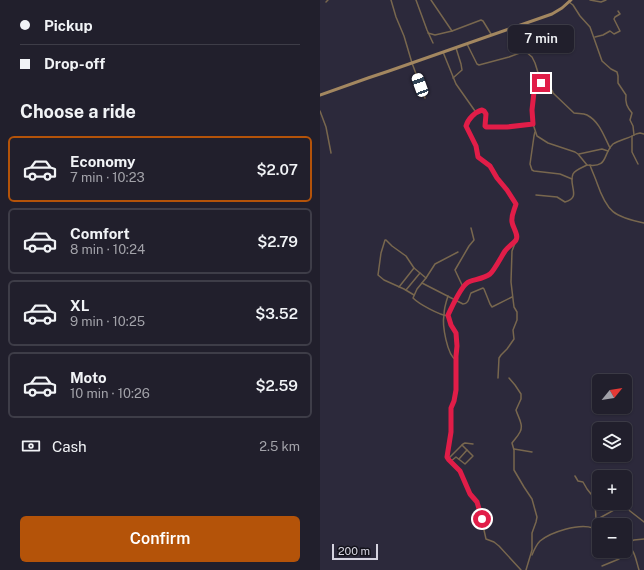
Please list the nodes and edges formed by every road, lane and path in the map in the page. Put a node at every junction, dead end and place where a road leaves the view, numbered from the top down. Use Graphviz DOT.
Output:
graph roads {
  1 [pos="328,0"];
  2 [pos="391,0"];
  3 [pos="416,0"];
  4 [pos="431,0"];
  5 [pos="590,0"];
  6 [pos="606,0"];
  7 [pos="570,1"];
  8 [pos="326,2"];
  9 [pos="618,11"];
  10 [pos="514,27"];
  11 [pos="452,31"];
  12 [pos="428,33"];
  13 [pos="492,35"];
  14 [pos="595,37"];
  15 [pos="433,43"];
  16 [pos="467,44"];
  17 [pos="456,48"];
  18 [pos="525,51"];
  19 [pos="444,52"];
  20 [pos="412,63"];
  21 [pos="453,78"];
  22 [pos="540,79"];
  23 [pos="320,96"];
  24 [pos="424,98"];
  25 [pos="320,111"];
  26 [pos="475,112"];
  27 [pos="321,116"];
  28 [pos="533,124"];
  29 [pos="536,132"];
  30 [pos="644,134"];
  31 [pos="633,136"];
  32 [pos="610,148"];
  33 [pos="608,151"];
  34 [pos="331,153"];
  35 [pos="578,154"];
  36 [pos="638,164"];
  37 [pos="587,165"];
  38 [pos="590,165"];
  39 [pos="573,179"];
  40 [pos="536,195"];
  41 [pos="644,223"];
  42 [pos="471,228"];
  43 [pos="516,241"];
  44 [pos="458,252"];
  45 [pos="414,268"];
  46 [pos="420,273"];
  47 [pos="426,278"];
  48 [pos="422,283"];
  49 [pos="400,286"];
  50 [pos="463,287"];
  51 [pos="406,290"];
  52 [pos="414,295"];
  53 [pos="448,296"];
  54 [pos="512,297"];
  55 [pos="456,300"];
  56 [pos="444,315"];
  57 [pos="448,316"];
  58 [pos="456,360"];
  59 [pos="498,378"];
  60 [pos="510,378"];
  61 [pos="472,444"];
  62 [pos="462,445"];
  63 [pos="514,449"];
  64 [pos="467,450"];
  65 [pos="532,452"];
  66 [pos="448,459"];
  67 [pos="458,459"];
  68 [pos="450,462"];
  69 [pos="575,476"];
  70 [pos="614,510"];
  71 [pos="629,510"];
  72 [pos="596,518"];
  73 [pos="600,518"];
  74 [pos="644,522"];
  75 [pos="592,528"];
  76 [pos="644,539"];
  77 [pos="632,541"];
  78 [pos="632,550"];
  79 [pos="531,556"];
  80 [pos="619,558"];
  81 [pos="602,566"];
  82 [pos="521,570"];
  83 [pos="526,570"];
  84 [pos="639,570"];
  1 -- 8 [label="street"];
  2 -- 20 [label="street"];
  3 -- 12 [label="street"];
  4 -- 11 [label="street"];
  5 -- 6 [label="street"];
  7 -- 10 [label="main road"];
  7 -- 14 [label="street"];
  9 -- 14 [label="street"];
  10 -- 13 [label="main road"];
  10 -- 18 [label="street"];
  11 -- 12 [label="street"];
  11 -- 13 [label="street"];
  12 -- 15 [label="street"];
  13 -- 16 [label="main road"];
  14 -- 31 [label="street"];
  16 -- 17 [label="main road"];
  16 -- 18 [label="street"];
  17 -- 19 [label="main road"];
  17 -- 21 [label="street"];
  18 -- 22 [label="street"];
  19 -- 20 [label="main road"];
  19 -- 21 [label="street"];
  20 -- 23 [label="main road"];
  20 -- 24 [label="street"];
  21 -- 26 [label="street"];
  22 -- 28 [label="street"];
  22 -- 32 [label="street"];
  25 -- 27 [label="street"];
  26 -- 28 [label="street"];
  26 -- 43 [label="street"];
  27 -- 34 [label="street"];
  28 -- 29 [label="street"];
  29 -- 35 [label="street"];
  29 -- 39 [label="street"];
  30 -- 31 [label="street"];
  31 -- 32 [label="street"];
  31 -- 36 [label="street"];
  32 -- 33 [label="street"];
  33 -- 35 [label="street"];
  33 -- 38 [label="street"];
  35 -- 37 [label="street"];
  37 -- 38 [label="street"];
  37 -- 39 [label="street"];
  38 -- 41 [label="street"];
  39 -- 40 [label="street"];
  42 -- 50 [label="street"];
  43 -- 50 [label="street"];
  43 -- 54 [label="street"];
  44 -- 47 [label="street"];
  45 -- 46 [label="street"];
  45 -- 49 [label="street"];
  45 -- 49 [label="street"];
  46 -- 47 [label="street"];
  46 -- 51 [label="street"];
  47 -- 48 [label="street"];
  48 -- 52 [label="street"];
  48 -- 53 [label="street"];
  49 -- 51 [label="street"];
  50 -- 55 [label="street"];
  51 -- 52 [label="street"];
  52 -- 56 [label="street"];
  53 -- 55 [label="street"];
  53 -- 56 [label="street"];
  54 -- 55 [label="street"];
  54 -- 59 [label="street"];
  55 -- 57 [label="street"];
  56 -- 57 [label="street"];
  56 -- 58 [label="street"];
  57 -- 58 [label="street"];
  58 -- 66 [label="street"];
  60 -- 63 [label="street"];
  61 -- 62 [label="street"];
  62 -- 64 [label="street"];
  62 -- 66 [label="street"];
  63 -- 65 [label="street"];
  63 -- 79 [label="street"];
  64 -- 67 [label="street"];
  64 -- 67 [label="street"];
  66 -- 68 [label="street"];
  67 -- 68 [label="street"];
  68 -- 82 [label="street"];
  69 -- 72 [label="street"];
  70 -- 73 [label="street"];
  71 -- 74 [label="street"];
  75 -- 79 [label="street"];
  76 -- 77 [label="street"];
  78 -- 84 [label="street"];
  79 -- 83 [label="street"];
  80 -- 81 [label="street"];
}
